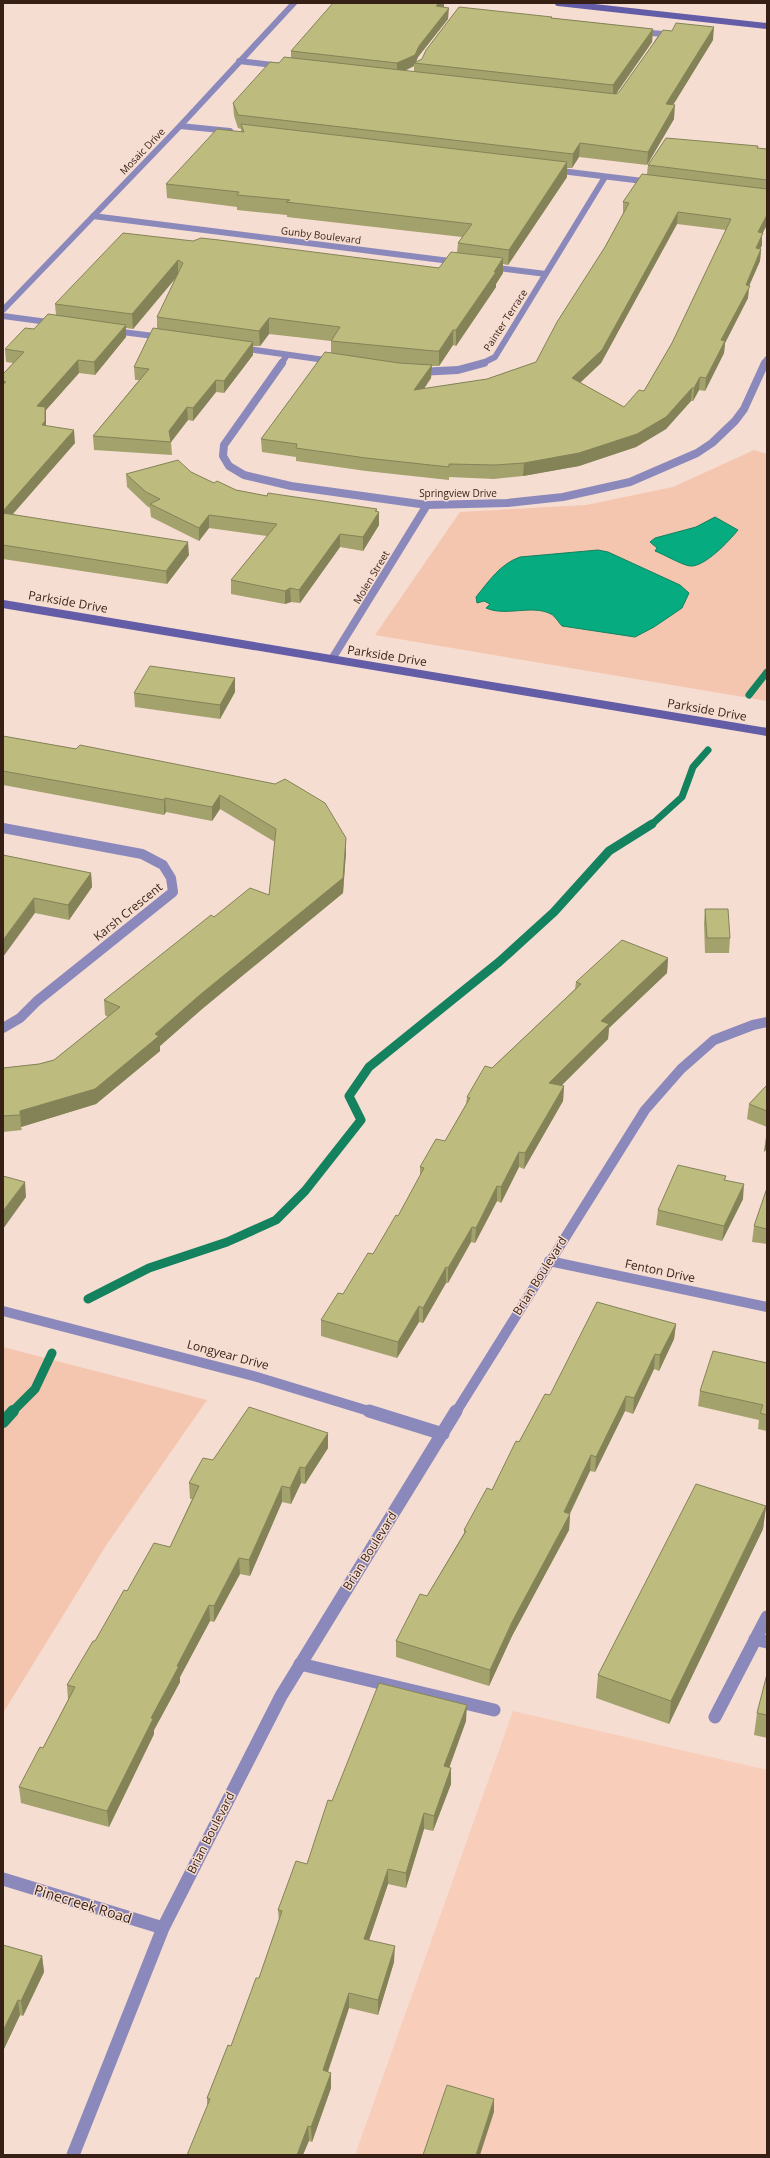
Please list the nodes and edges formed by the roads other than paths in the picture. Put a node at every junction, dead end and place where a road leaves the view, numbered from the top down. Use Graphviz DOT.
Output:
graph roads {
  1 [pos="294,3"];
  2 [pos="558,3"];
  3 [pos="767,26"];
  4 [pos="632,31"];
  5 [pos="655,46"];
  6 [pos="239,61"];
  7 [pos="285,66"];
  8 [pos="180,126"];
  9 [pos="236,132"];
  10 [pos="542,169"];
  11 [pos="605,177"];
  12 [pos="659,183"];
  13 [pos="93,216"];
  14 [pos="468,264"];
  15 [pos="484,266"];
  16 [pos="546,274"];
  17 [pos="3,310"];
  18 [pos="3,316"];
  19 [pos="62,324"];
  20 [pos="109,330"];
  21 [pos="171,339"];
  22 [pos="232,347"];
  23 [pos="287,355"];
  24 [pos="767,359"];
  25 [pos="341,362"];
  26 [pos="410,371"];
  27 [pos="427,505"];
  28 [pos="3,604"];
  29 [pos="332,659"];
  30 [pos="767,732"];
  31 [pos="3,828"];
  32 [pos="767,1022"];
  33 [pos="3,1028"];
  34 [pos="549,1261"];
  35 [pos="767,1307"];
  36 [pos="3,1311"];
  37 [pos="443,1434"];
  38 [pos="767,1616"];
  39 [pos="761,1640"];
  40 [pos="300,1664"];
  41 [pos="494,1710"];
  42 [pos="715,1717"];
  43 [pos="3,1879"];
  44 [pos="163,1928"];
  45 [pos="73,2155"];
  1 -- 6 [label="street, Mosaic Drive"];
  2 -- 3 [label="main road"];
  4 -- 5 [label="street"];
  6 -- 7 [label="street"];
  6 -- 8 [label="street, Mosaic Drive"];
  8 -- 9 [label="street"];
  8 -- 13 [label="street, Mosaic Drive"];
  10 -- 11 [label="street"];
  11 -- 12 [label="street"];
  11 -- 16 [label="street, Painter Terrace"];
  13 -- 14 [label="street, Gunby Boulevard"];
  13 -- 17 [label="street, Mosaic Drive"];
  15 -- 16 [label="street"];
  16 -- 26 [label="street, Painter Terrace"];
  18 -- 19 [label="street"];
  20 -- 21 [label="street"];
  22 -- 23 [label="street"];
  23 -- 25 [label="street"];
  23 -- 27 [label="street, Springview Drive"];
  24 -- 27 [label="street, Springview Drive"];
  27 -- 29 [label="street, Molen Street"];
  28 -- 29 [label="main road, Parkside Drive"];
  29 -- 30 [label="main road, Parkside Drive"];
  31 -- 33 [label="street, Karsh Crescent"];
  32 -- 34 [label="street, Brian Boulevard"];
  34 -- 35 [label="street, Fenton Drive"];
  34 -- 37 [label="street, Brian Boulevard"];
  36 -- 37 [label="street, Longyear Drive"];
  37 -- 40 [label="street, Brian Boulevard"];
  38 -- 39 [label="street"];
  39 -- 42 [label="street"];
  40 -- 41 [label="street"];
  40 -- 44 [label="street, Brian Boulevard"];
  43 -- 44 [label="street, Pinecreek Road"];
  44 -- 45 [label="street, Brian Boulevard"];
}
